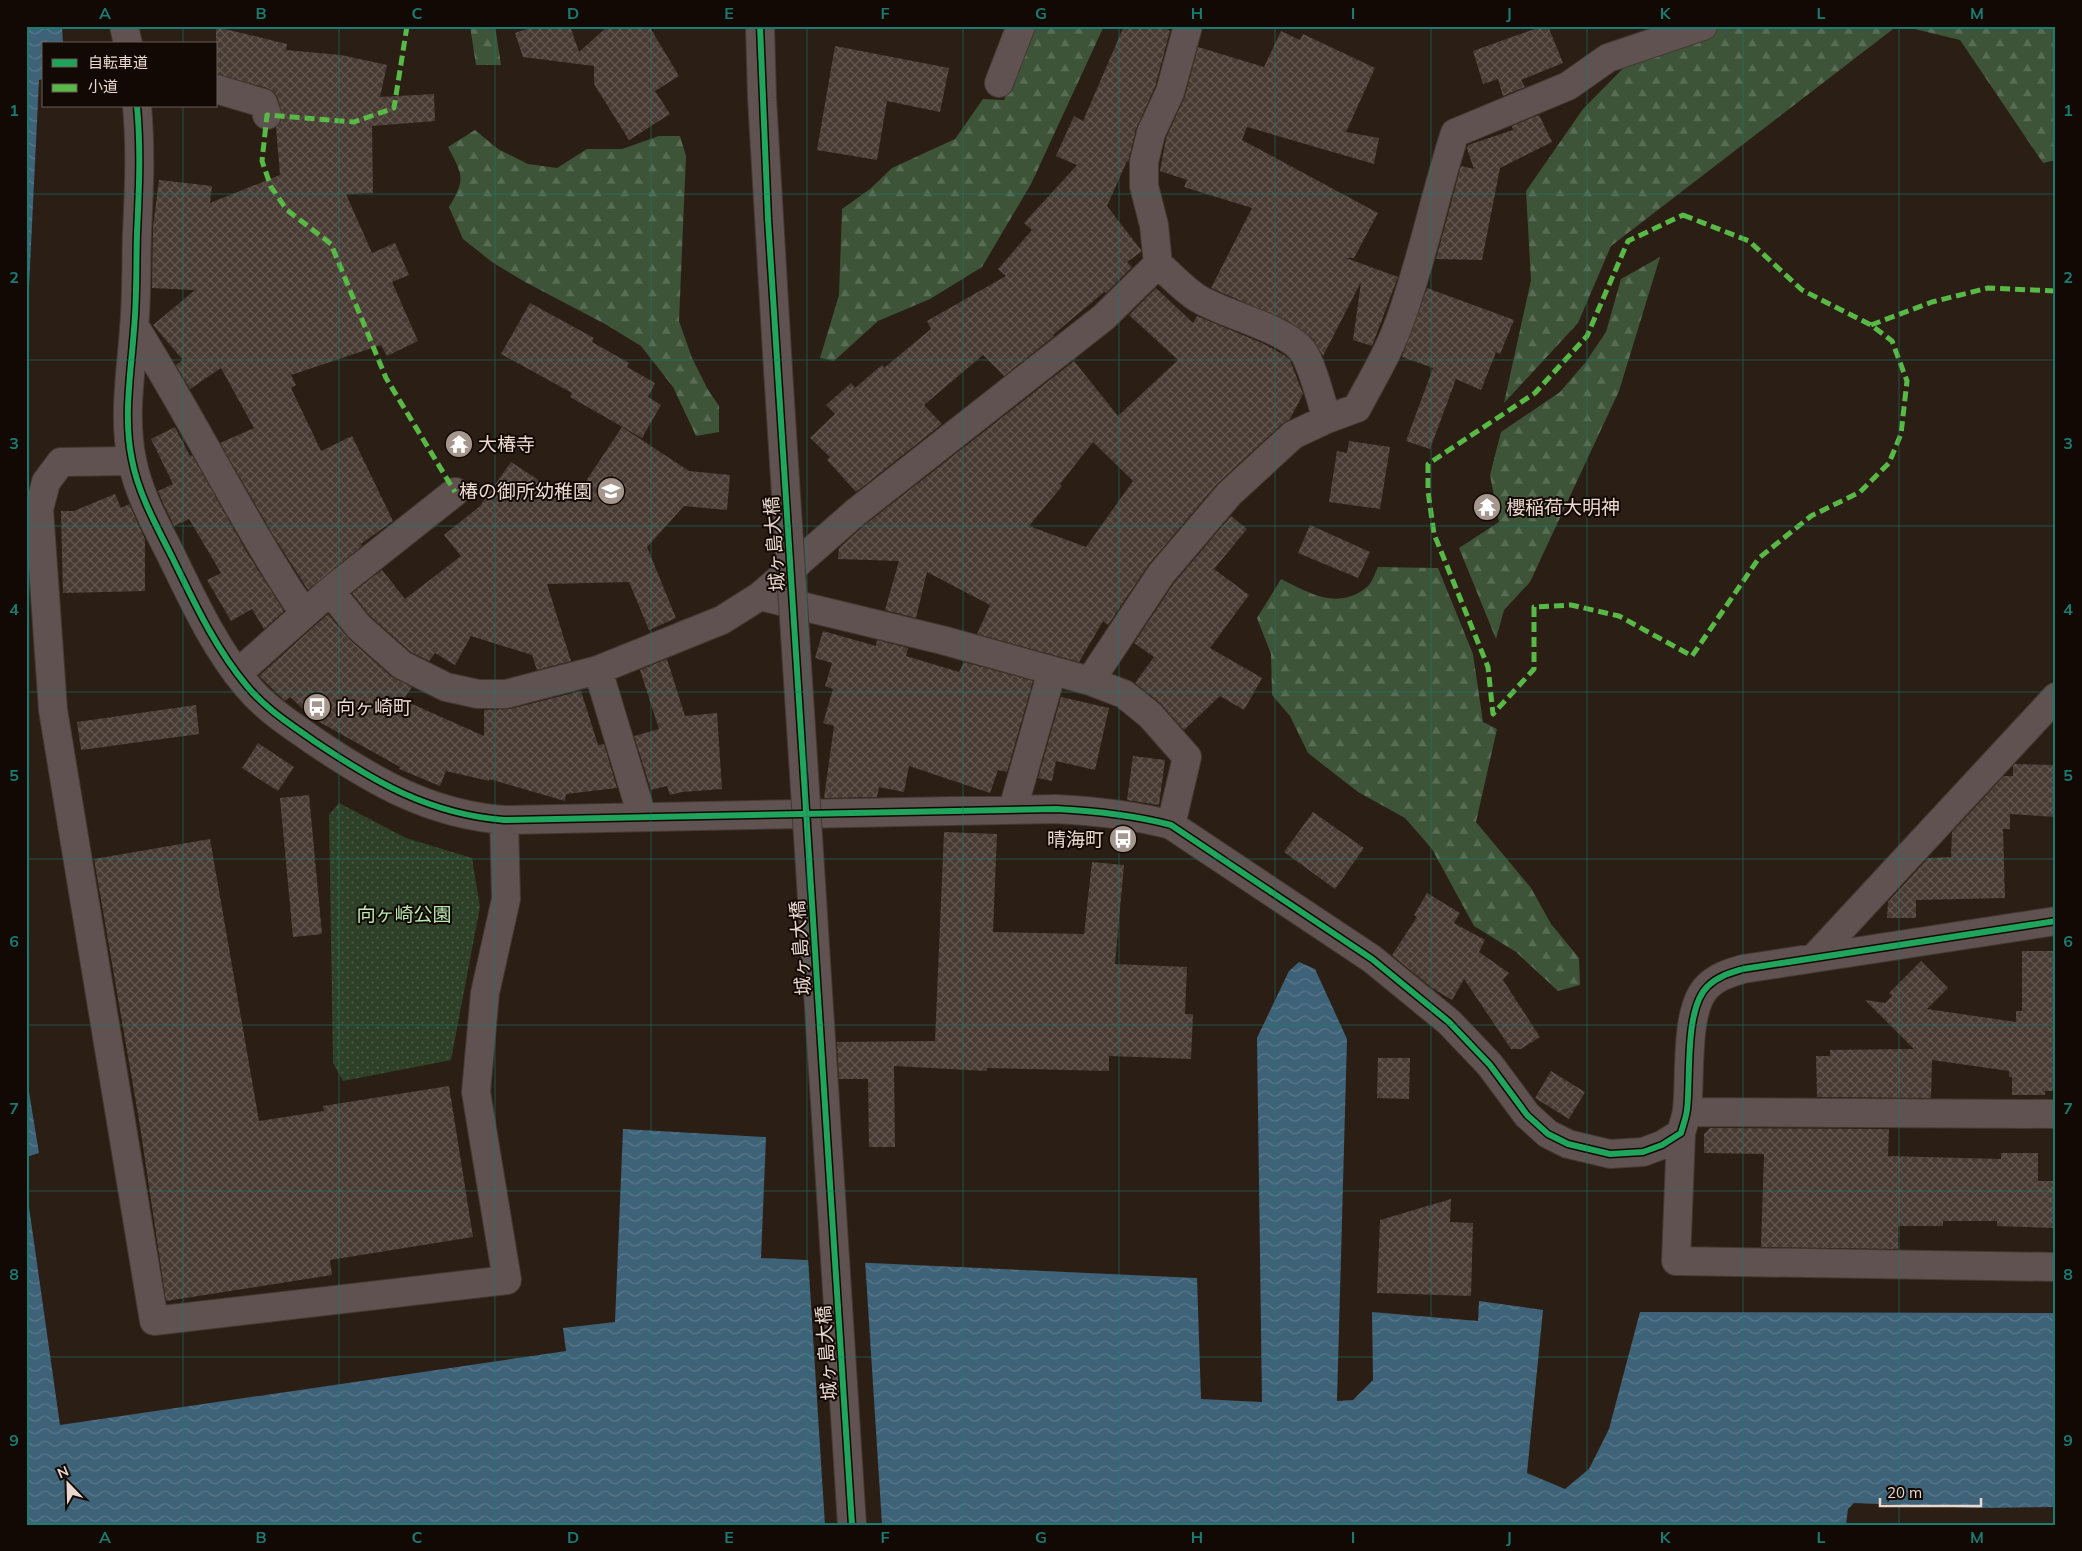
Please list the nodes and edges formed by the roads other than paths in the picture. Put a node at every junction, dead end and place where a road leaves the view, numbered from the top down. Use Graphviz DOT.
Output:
graph roads {
  1 [pos="124,26"];
  2 [pos="760,26"];
  3 [pos="1020,26"];
  4 [pos="1188,26"];
  5 [pos="1703,26"];
  6 [pos="128,42"];
  7 [pos="999,83"];
  8 [pos="218,90"];
  9 [pos="137,108"];
  10 [pos="267,115"];
  11 [pos="1158,264"];
  12 [pos="134,327"];
  13 [pos="1327,419"];
  14 [pos="132,461"];
  15 [pos="455,492"];
  16 [pos="330,591"];
  17 [pos="760,596"];
  18 [pos="304,613"];
  19 [pos="598,670"];
  20 [pos="1052,671"];
  21 [pos="237,674"];
  22 [pos="1090,681"];
  23 [pos="2056,697"];
  24 [pos="1012,809"];
  25 [pos="642,816"];
  26 [pos="504,820"];
  27 [pos="1171,825"];
  28 [pos="2056,921"];
  29 [pos="1814,958"];
  30 [pos="2056,1114"];
  31 [pos="1684,1122"];
  32 [pos="2056,1267"];
  33 [pos="852,1525"];
  1 -- 6 [label="street"];
  2 -- 33 [label="street, 城ヶ島大橋, bridge"];
  3 -- 7 [label="street"];
  4 -- 11 [label="street"];
  5 -- 13 [label="street"];
  8 -- 10 [label="street"];
  9 -- 12 [label="street"];
  11 -- 13 [label="street"];
  11 -- 17 [label="street"];
  12 -- 14 [label="street"];
  12 -- 18 [label="street"];
  13 -- 22 [label="street"];
  14 -- 21 [label="street"];
  14 -- 26 [label="street"];
  15 -- 16 [label="street"];
  16 -- 18 [label="street"];
  16 -- 19 [label="street"];
  17 -- 19 [label="street"];
  17 -- 20 [label="street"];
  18 -- 21 [label="street"];
  19 -- 25 [label="street"];
  20 -- 22 [label="street"];
  20 -- 24 [label="street"];
  21 -- 26 [label="street"];
  22 -- 27 [label="street"];
  23 -- 29 [label="street"];
  24 -- 25 [label="street"];
  24 -- 27 [label="street"];
  25 -- 26 [label="street"];
  27 -- 31 [label="street"];
  28 -- 29 [label="street"];
  29 -- 31 [label="street"];
  30 -- 31 [label="street"];
  31 -- 32 [label="street"];
}
